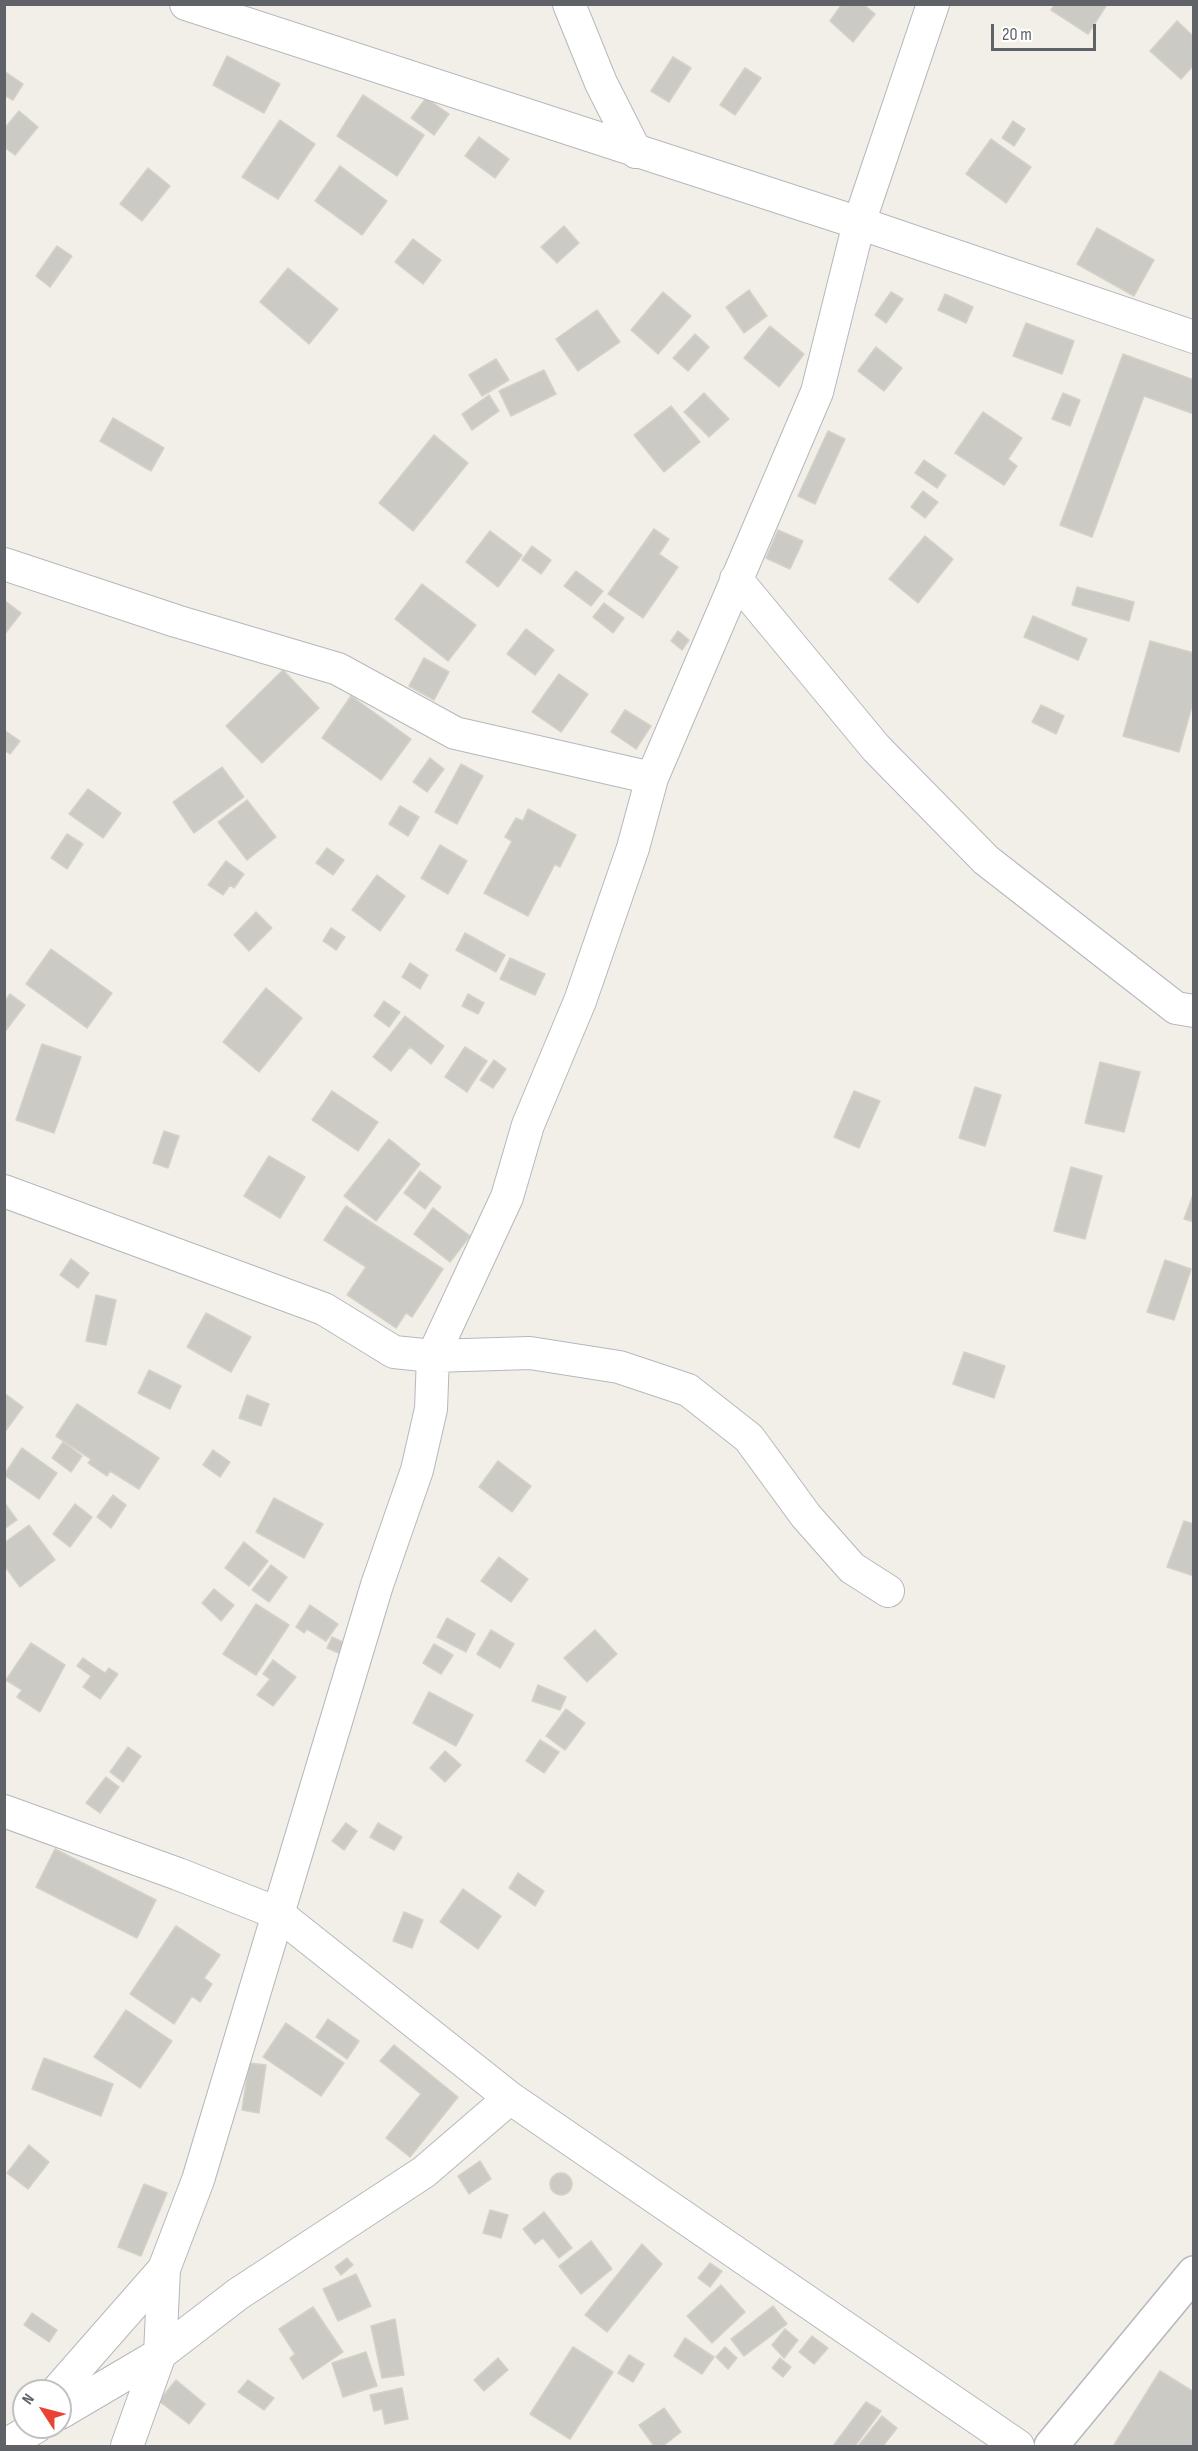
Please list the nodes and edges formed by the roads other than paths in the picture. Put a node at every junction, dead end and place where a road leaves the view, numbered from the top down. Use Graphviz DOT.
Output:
graph roads {
  1 [pos="186,4"];
  2 [pos="569,4"];
  3 [pos="933,4"];
  4 [pos="636,152"];
  5 [pos="859,223"];
  6 [pos="1194,338"];
  7 [pos="4,564"];
  8 [pos="736,579"];
  9 [pos="652,778"];
  10 [pos="1194,1011"];
  11 [pos="4,1191"];
  12 [pos="433,1356"];
  13 [pos="888,1591"];
  14 [pos="4,1811"];
  15 [pos="277,1913"];
  16 [pos="510,2098"];
  17 [pos="164,2269"];
  18 [pos="1194,2273"];
  19 [pos="160,2354"];
  20 [pos="68,2379"];
  21 [pos="72,2406"];
  22 [pos="127,2446"];
  23 [pos="1018,2446"];
  24 [pos="1052,2446"];
  1 -- 4 [label="street"];
  2 -- 4 [label="street"];
  3 -- 5 [label="street"];
  4 -- 5 [label="street"];
  5 -- 6 [label="street"];
  5 -- 8 [label="street"];
  7 -- 9 [label="street"];
  8 -- 9 [label="street"];
  8 -- 10 [label="street"];
  9 -- 12 [label="street"];
  11 -- 12 [label="street"];
  12 -- 13 [label="street"];
  12 -- 15 [label="street"];
  14 -- 15 [label="street"];
  15 -- 16 [label="street"];
  15 -- 17 [label="street"];
  16 -- 19 [label="street"];
  16 -- 23 [label="street"];
  17 -- 19 [label="street"];
  17 -- 20 [label="street"];
  18 -- 24 [label="street"];
  19 -- 21 [label="street"];
  19 -- 22 [label="street"];
}
